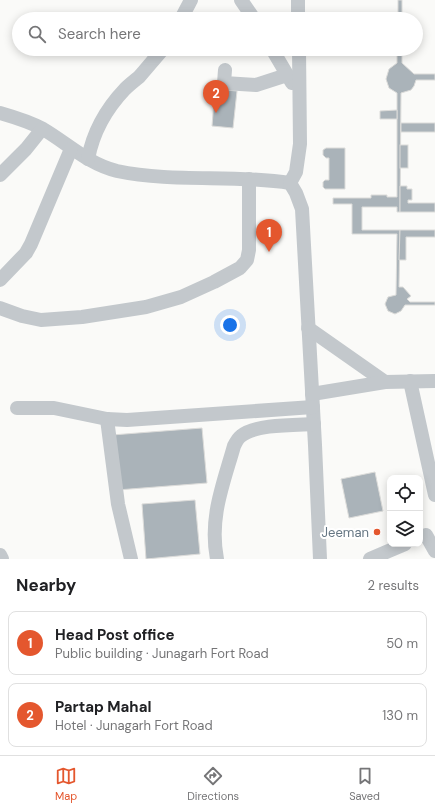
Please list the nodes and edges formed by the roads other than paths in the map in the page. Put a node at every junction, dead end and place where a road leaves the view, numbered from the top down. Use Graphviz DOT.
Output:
graph roads {
  1 [pos="191,0"];
  2 [pos="241,0"];
  3 [pos="298,0"];
  4 [pos="185,12"];
  5 [pos="249,12"];
  6 [pos="298,12"];
  7 [pos="156,56"];
  8 [pos="276,56"];
  9 [pos="299,56"];
  10 [pos="225,70"];
  11 [pos="287,74"];
  12 [pos="299,95"];
  13 [pos="0,113"];
  14 [pos="42,129"];
  15 [pos="71,149"];
  16 [pos="88,159"];
  17 [pos="0,175"];
  18 [pos="250,179"];
  19 [pos="290,184"];
  20 [pos="0,280"];
  21 [pos="0,308"];
  22 [pos="308,328"];
  23 [pos="410,381"];
  24 [pos="435,381"];
  25 [pos="385,382"];
  26 [pos="313,401"];
  27 [pos="17,408"];
  28 [pos="107,419"];
  29 [pos="314,424"];
  30 [pos="435,495"];
  31 [pos="427,534"];
  32 [pos="398,547"];
  33 [pos="435,551"];
  34 [pos="0,555"];
  35 [pos="2,559"];
  36 [pos="131,559"];
  37 [pos="217,559"];
  38 [pos="320,559"];
  39 [pos="370,559"];
  1 -- 4 [label="street"];
  2 -- 5 [label="street"];
  3 -- 6 [label="street"];
  7 -- 16 [label="street"];
  8 -- 11 [label="street"];
  9 -- 12 [label="street"];
  10 -- 11 [label="street"];
  11 -- 12 [label="street"];
  12 -- 19 [label="street"];
  13 -- 14 [label="street"];
  14 -- 15 [label="street"];
  14 -- 17 [label="street"];
  15 -- 16 [label="street"];
  15 -- 20 [label="street"];
  16 -- 18 [label="street"];
  18 -- 19 [label="street"];
  18 -- 21 [label="street"];
  19 -- 22 [label="street"];
  22 -- 25 [label="street"];
  22 -- 26 [label="street"];
  23 -- 24 [label="street"];
  23 -- 25 [label="street"];
  23 -- 30 [label="street"];
  25 -- 26 [label="street"];
  26 -- 28 [label="street"];
  26 -- 29 [label="street"];
  27 -- 28 [label="street"];
  28 -- 36 [label="street"];
  29 -- 37 [label="street"];
  29 -- 38 [label="street"];
  31 -- 33 [label="street"];
  32 -- 39 [label="street"];
  34 -- 35 [label="street"];
}
